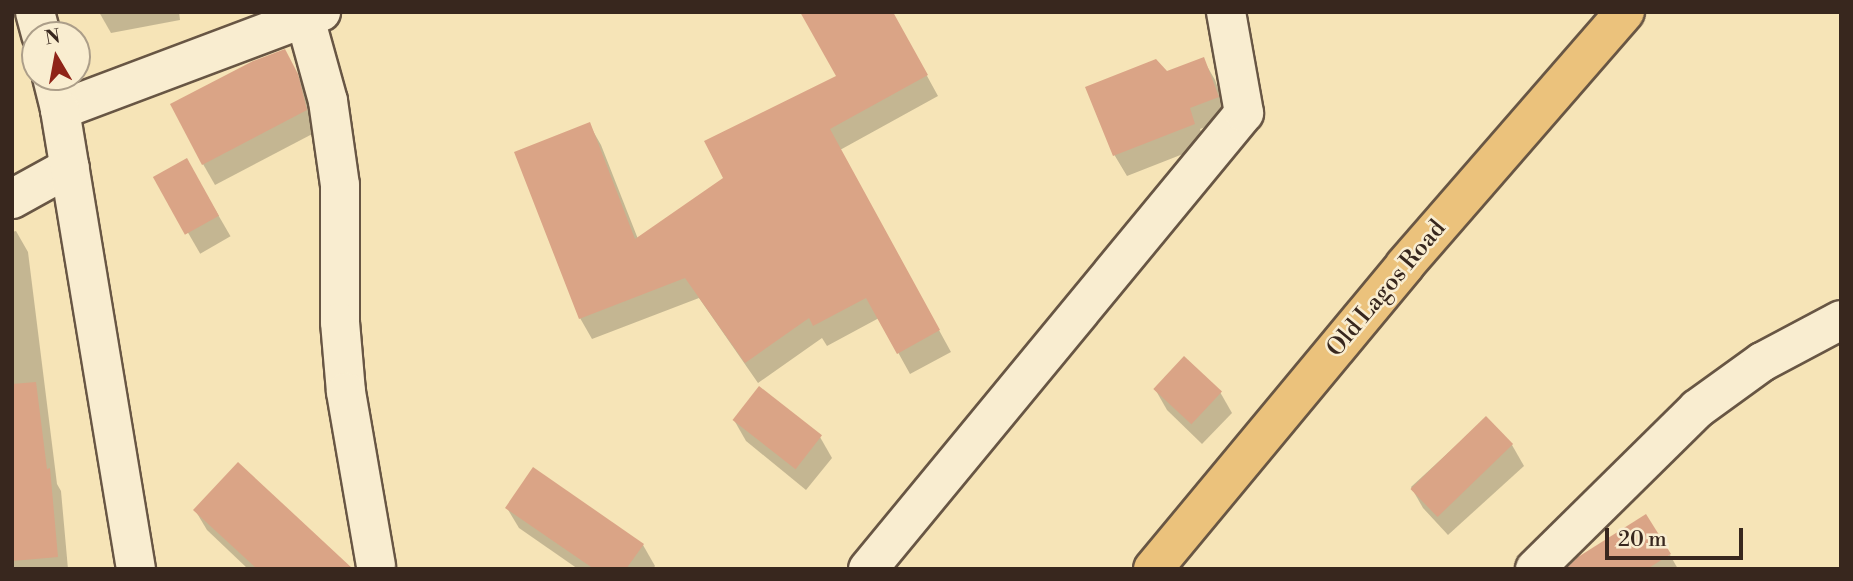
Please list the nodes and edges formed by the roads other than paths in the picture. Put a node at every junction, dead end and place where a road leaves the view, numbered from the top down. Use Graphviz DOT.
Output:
graph roads {
  1 [pos="1226,12"];
  2 [pos="1625,12"];
  3 [pos="313,15"];
  4 [pos="56,94"];
  5 [pos="69,167"];
  6 [pos="12,199"];
  7 [pos="1841,320"];
  8 [pos="376,565"];
  9 [pos="136,569"];
  10 [pos="868,569"];
  11 [pos="1153,569"];
  12 [pos="1535,569"];
  1 -- 10 [label="street"];
  2 -- 11 [label="main road, Old Lagos Road"];
  3 -- 4 [label="street"];
  3 -- 8 [label="street"];
  4 -- 5 [label="street"];
  5 -- 6 [label="street"];
  5 -- 9 [label="street"];
  7 -- 12 [label="street"];
}
